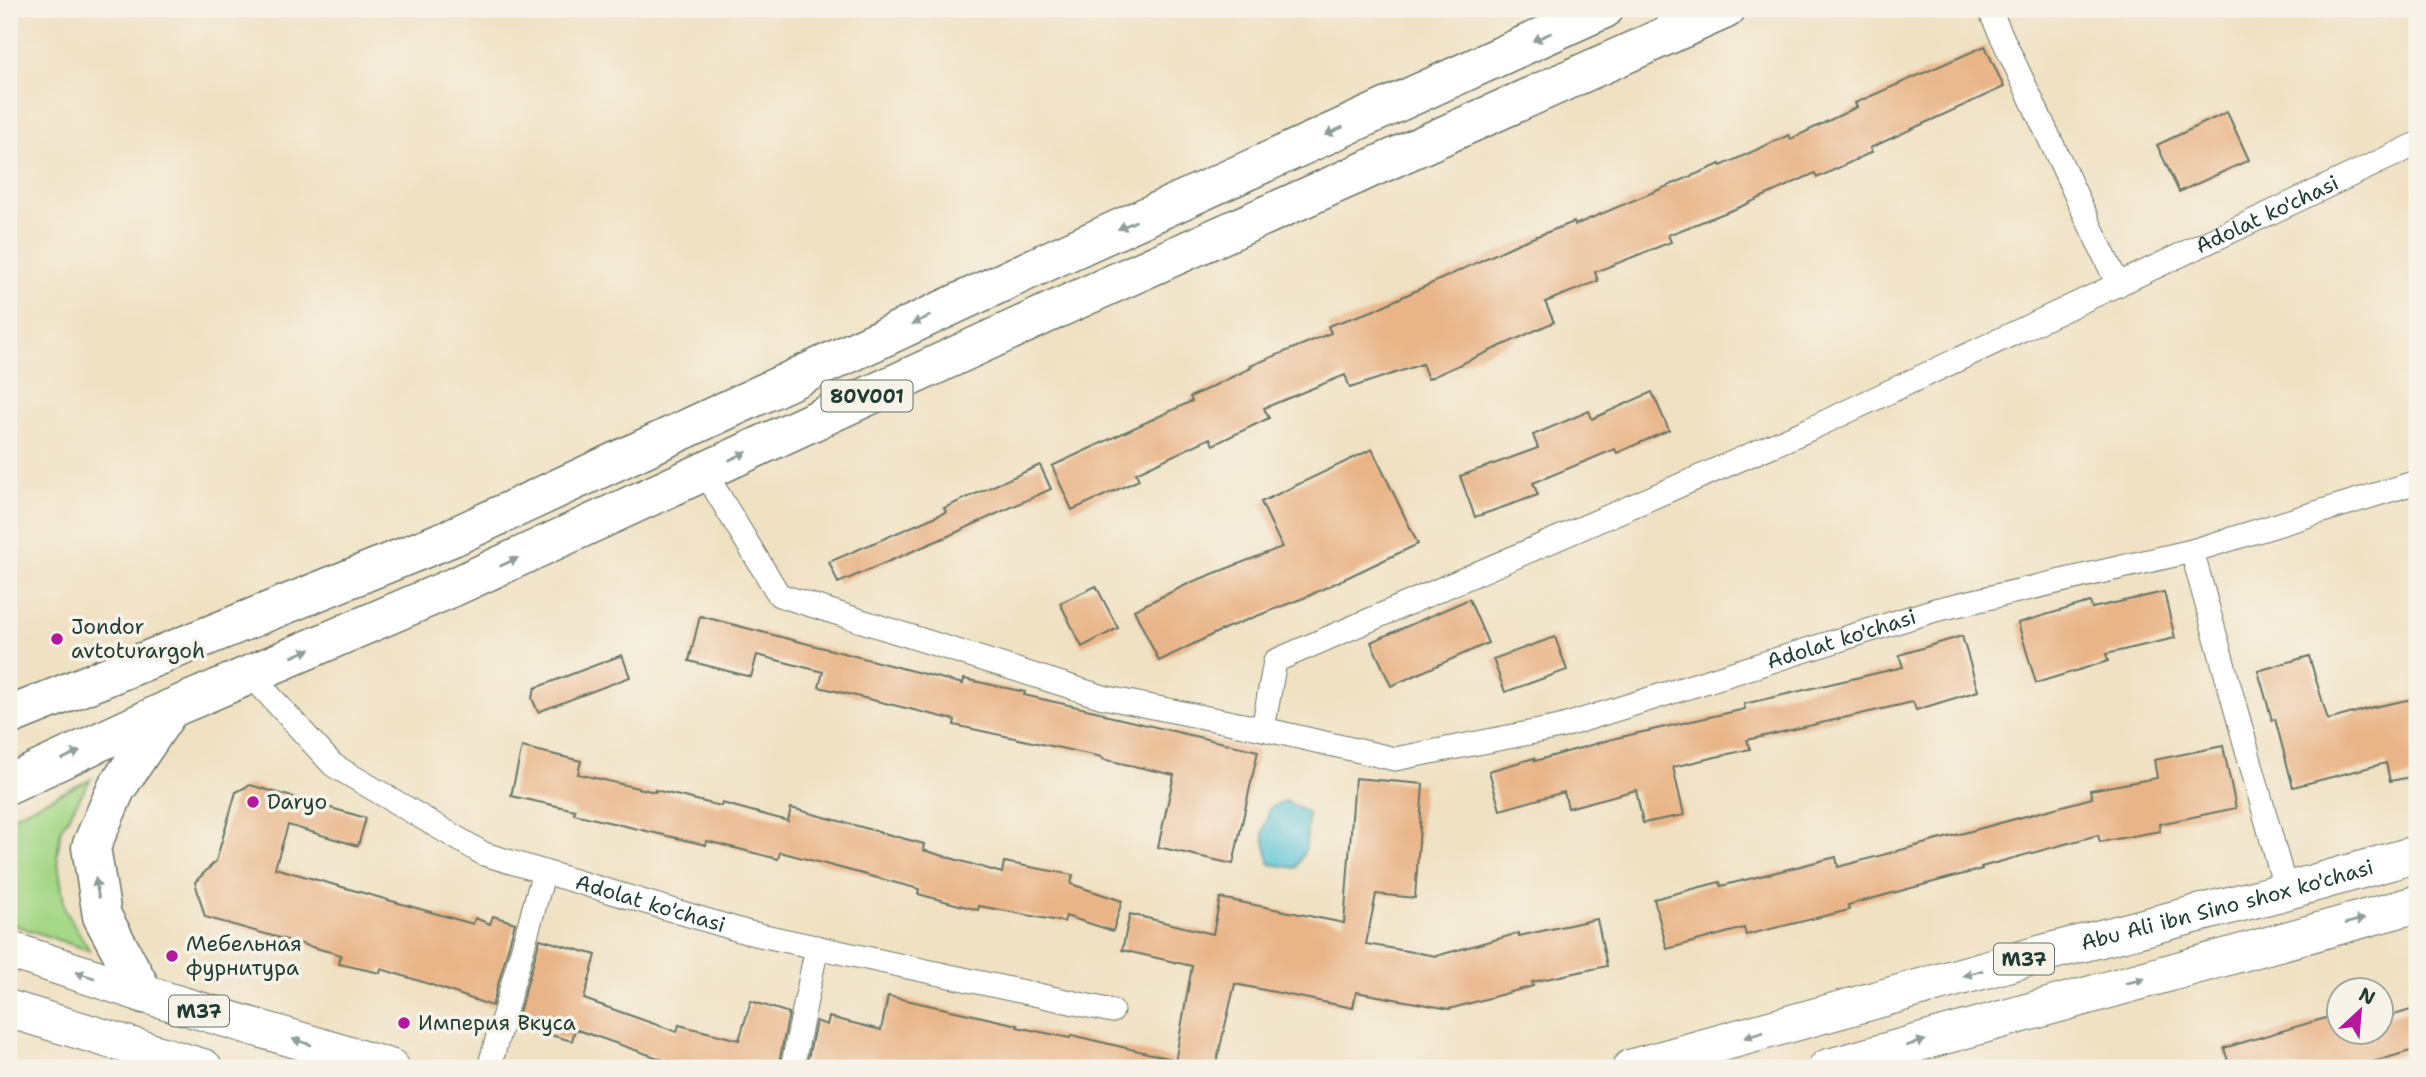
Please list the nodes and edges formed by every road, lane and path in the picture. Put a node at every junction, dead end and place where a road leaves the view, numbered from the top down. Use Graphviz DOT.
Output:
graph roads {
  1 [pos="1604,9"];
  2 [pos="1727,9"];
  3 [pos="1989,9"];
  4 [pos="2417,144"];
  5 [pos="1056,257"];
  6 [pos="2118,285"];
  7 [pos="1070,303"];
  8 [pos="704,471"];
  9 [pos="2417,482"];
  10 [pos="2192,551"];
  11 [pos="250,674"];
  12 [pos="170,709"];
  13 [pos="9,716"];
  14 [pos="1263,729"];
  15 [pos="9,784"];
  16 [pos="2417,854"];
  17 [pos="544,872"];
  18 [pos="2286,891"];
  19 [pos="2417,904"];
  20 [pos="817,947"];
  21 [pos="9,950"];
  22 [pos="144,994"];
  23 [pos="9,1009"];
  24 [pos="1112,1011"];
  25 [pos="204,1068"];
  26 [pos="391,1068"];
  27 [pos="489,1068"];
  28 [pos="792,1068"];
  29 [pos="1631,1068"];
  30 [pos="1827,1068"];
  1 -- 5 [label="highway, 80V001, one-way"];
  2 -- 7 [label="highway, 80V001"];
  3 -- 6 [label="street"];
  4 -- 6 [label="street, Adolat ko'chasi"];
  5 -- 7 [label="highway"];
  5 -- 13 [label="highway, 80V001, one-way"];
  6 -- 14 [label="street, Adolat ko'chasi"];
  8 -- 7 [label="highway, 80V001, one-way"];
  11 -- 8 [label="highway, 80V001, one-way"];
  8 -- 14 [label="street, Adolat ko'chasi"];
  9 -- 10 [label="street, Adolat ko'chasi"];
  10 -- 14 [label="street, Adolat ko'chasi"];
  10 -- 18 [label="street"];
  11 -- 12 [label="highway, 80V001"];
  11 -- 17 [label="street, Adolat ko'chasi"];
  15 -- 12 [label="highway, 80V001, one-way"];
  22 -- 12 [label="highway, one-way"];
  16 -- 18 [label="main road, Abu Ali ibn Sino shox ko'chasi / M37"];
  17 -- 20 [label="street, Adolat ko'chasi"];
  17 -- 27 [label="street"];
  18 -- 29 [label="main road, Abu Ali ibn Sino shox ko'chasi / M37, one-way"];
  30 -- 19 [label="main road, M37, one-way"];
  20 -- 24 [label="street, Adolat ko'chasi"];
  20 -- 28 [label="street"];
  22 -- 21 [label="main road, M37, one-way"];
  26 -- 22 [label="main road, M37, one-way"];
  23 -- 25 [label="main road, M37"];
}
